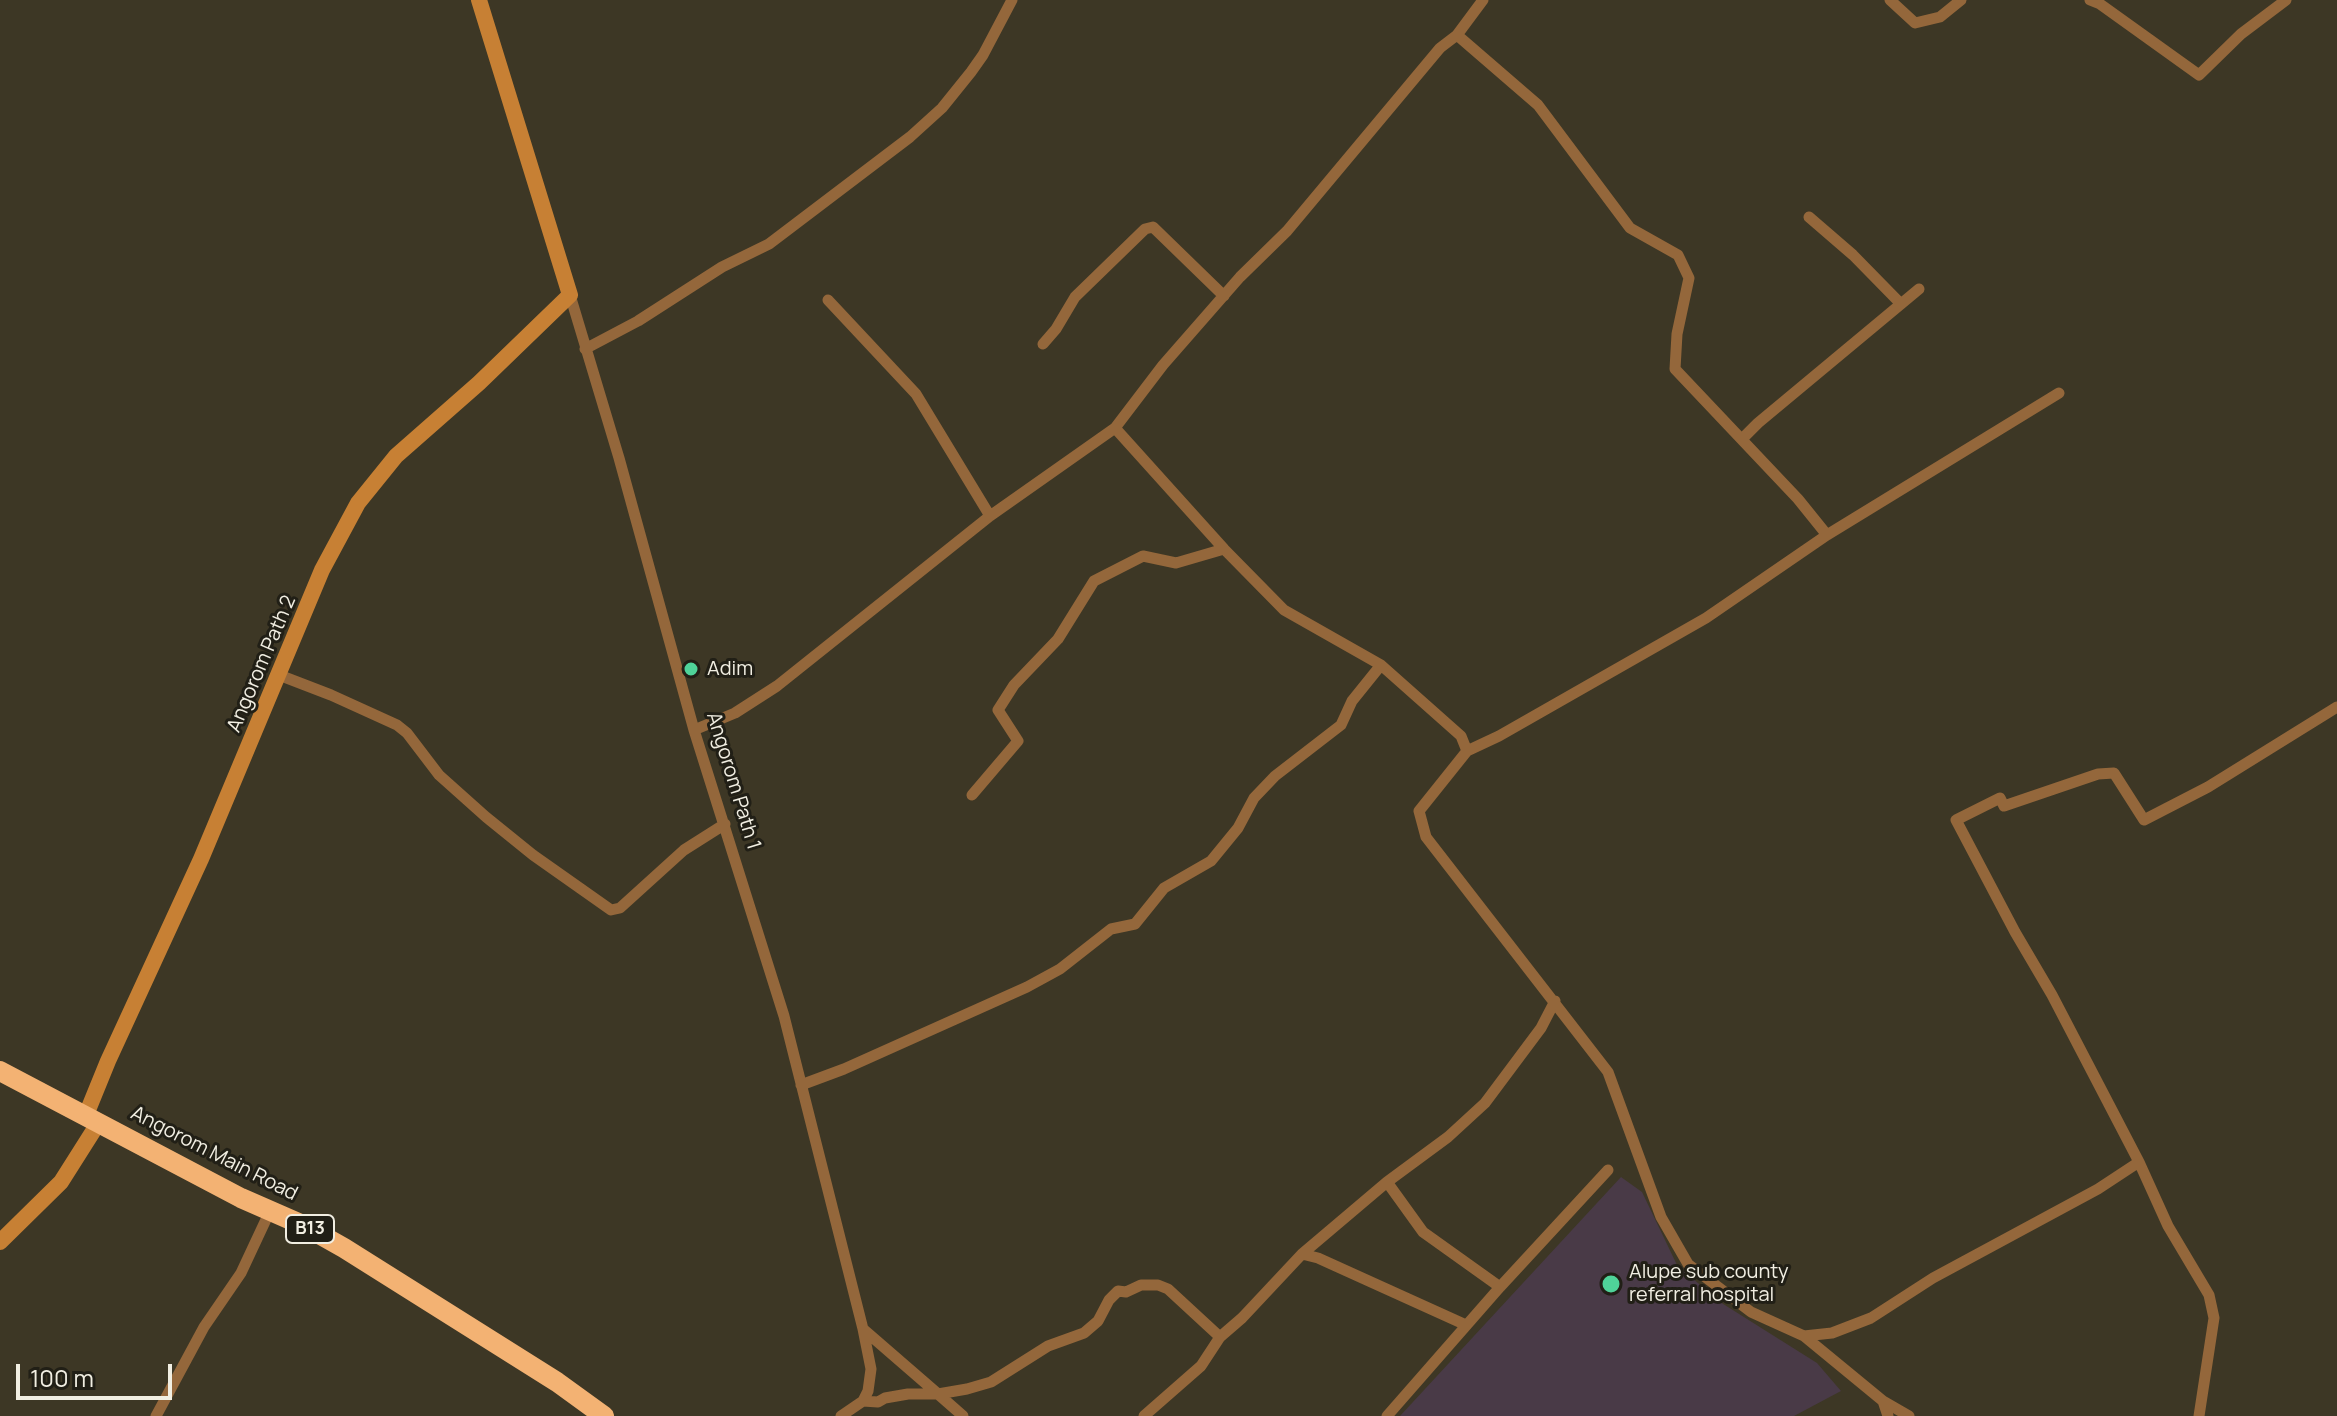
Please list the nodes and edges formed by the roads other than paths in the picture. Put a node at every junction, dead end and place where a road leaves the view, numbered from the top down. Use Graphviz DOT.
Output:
graph roads {
  1 [pos="479,0"];
  2 [pos="1012,0"];
  3 [pos="1483,0"];
  4 [pos="1890,0"];
  5 [pos="1961,0"];
  6 [pos="2090,0"];
  7 [pos="2286,0"];
  8 [pos="1457,35"];
  9 [pos="1809,217"];
  10 [pos="1919,289"];
  11 [pos="570,295"];
  12 [pos="1224,296"];
  13 [pos="828,300"];
  14 [pos="1901,304"];
  15 [pos="1043,344"];
  16 [pos="585,349"];
  17 [pos="2059,393"];
  18 [pos="1115,428"];
  19 [pos="1742,439"];
  20 [pos="990,516"];
  21 [pos="1827,535"];
  22 [pos="1224,549"];
  23 [pos="1381,665"];
  24 [pos="279,675"];
  25 [pos="2337,707"];
  26 [pos="694,730"];
  27 [pos="1467,751"];
  28 [pos="972,795"];
  29 [pos="725,824"];
  30 [pos="1555,1001"];
  31 [pos="0,1071"];
  32 [pos="801,1085"];
  33 [pos="92,1118"];
  34 [pos="2139,1162"];
  35 [pos="1608,1170"];
  36 [pos="1387,1182"];
  37 [pos="270,1211"];
  38 [pos="0,1242"];
  39 [pos="1302,1254"];
  40 [pos="1500,1287"];
  41 [pos="1466,1325"];
  42 [pos="863,1329"];
  43 [pos="1804,1336"];
  44 [pos="1220,1337"];
  45 [pos="938,1394"];
  46 [pos="863,1401"];
  47 [pos="1883,1401"];
  48 [pos="156,1416"];
  49 [pos="604,1416"];
  50 [pos="841,1416"];
  51 [pos="963,1416"];
  52 [pos="1144,1416"];
  53 [pos="1387,1416"];
  54 [pos="1888,1416"];
  55 [pos="1909,1416"];
  56 [pos="2199,1416"];
  1 -- 11 [label="street, Angorom Path 1"];
  2 -- 16 [label="street"];
  3 -- 8 [label="street"];
  4 -- 5 [label="street"];
  6 -- 7 [label="street"];
  8 -- 12 [label="street"];
  8 -- 19 [label="street"];
  9 -- 14 [label="street"];
  10 -- 14 [label="street"];
  11 -- 16 [label="street, Angorom Path 1"];
  11 -- 24 [label="street, Angorom Path 2"];
  12 -- 15 [label="street"];
  12 -- 18 [label="street"];
  13 -- 20 [label="street"];
  14 -- 19 [label="street"];
  16 -- 26 [label="street, Angorom Path 1"];
  17 -- 21 [label="street"];
  18 -- 20 [label="street"];
  18 -- 22 [label="street"];
  19 -- 21 [label="street"];
  20 -- 26 [label="street"];
  21 -- 27 [label="street"];
  22 -- 23 [label="street"];
  22 -- 28 [label="street"];
  23 -- 27 [label="street"];
  23 -- 32 [label="street"];
  24 -- 29 [label="street"];
  24 -- 33 [label="street, Angorom Path 2"];
  25 -- 34 [label="street"];
  26 -- 29 [label="street, Angorom Path 1"];
  27 -- 30 [label="street"];
  29 -- 32 [label="street, Angorom Path 1"];
  30 -- 36 [label="street"];
  30 -- 43 [label="street"];
  31 -- 33 [label="highway, Angorom Main Road / B13"];
  32 -- 42 [label="street, Angorom Path 1"];
  33 -- 37 [label="highway, Angorom Main Road / B13"];
  33 -- 38 [label="street, Angorom Path 2"];
  34 -- 43 [label="street"];
  34 -- 56 [label="street"];
  35 -- 40 [label="street"];
  36 -- 39 [label="street"];
  36 -- 40 [label="street"];
  37 -- 48 [label="street"];
  37 -- 49 [label="highway, Angorom Main Road / B13"];
  39 -- 41 [label="street"];
  39 -- 44 [label="street"];
  40 -- 41 [label="street"];
  41 -- 53 [label="street"];
  42 -- 45 [label="street"];
  42 -- 46 [label="street, Angorom Path 1"];
  43 -- 47 [label="street"];
  44 -- 45 [label="street"];
  44 -- 52 [label="street"];
  45 -- 46 [label="street"];
  45 -- 51 [label="street"];
  46 -- 50 [label="street"];
  47 -- 54 [label="street"];
  47 -- 55 [label="street"];
}
